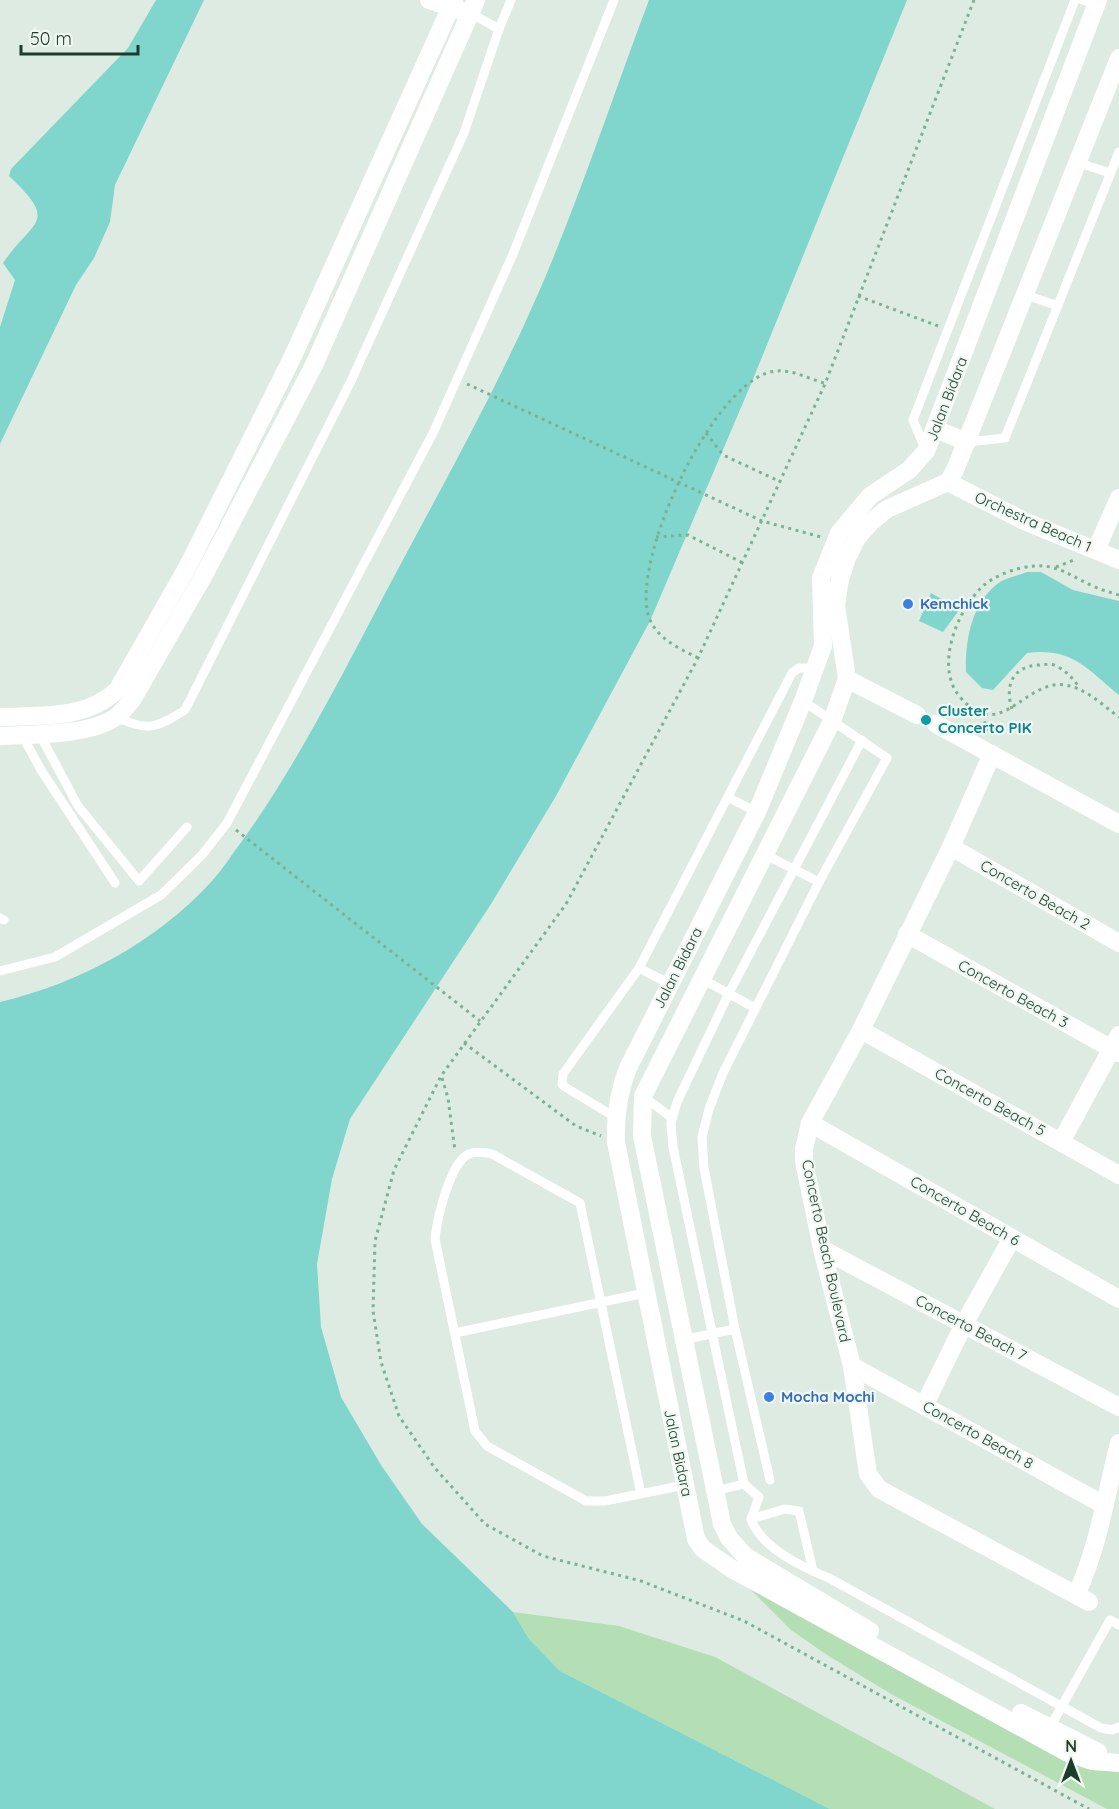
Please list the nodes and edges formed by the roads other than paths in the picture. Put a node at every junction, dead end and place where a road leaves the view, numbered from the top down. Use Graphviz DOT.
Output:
graph roads {
  1 [pos="429,0"];
  2 [pos="511,0"];
  3 [pos="614,0"];
  4 [pos="1075,0"];
  5 [pos="1093,1"];
  6 [pos="452,4"];
  7 [pos="474,7"];
  8 [pos="500,29"];
  9 [pos="1119,58"];
  10 [pos="1119,152"];
  11 [pos="1079,163"];
  12 [pos="1011,166"];
  13 [pos="1034,172"];
  14 [pos="1110,173"];
  15 [pos="1026,295"];
  16 [pos="1058,306"];
  17 [pos="947,330"];
  18 [pos="972,333"];
  19 [pos="935,429"];
  20 [pos="967,442"];
  21 [pos="926,452"];
  22 [pos="948,482"];
  23 [pos="1119,498"];
  24 [pos="1096,550"];
  25 [pos="1119,560"];
  26 [pos="814,668"];
  27 [pos="847,679"];
  28 [pos="803,701"];
  29 [pos="917,715"];
  30 [pos="0,717"];
  31 [pos="116,717"];
  32 [pos="832,721"];
  33 [pos="936,724"];
  34 [pos="31,735"];
  35 [pos="0,736"];
  36 [pos="862,740"];
  37 [pos="992,754"];
  38 [pos="729,798"];
  39 [pos="757,812"];
  40 [pos="1119,824"];
  41 [pos="187,827"];
  42 [pos="951,847"];
  43 [pos="766,855"];
  44 [pos="794,868"];
  45 [pos="819,882"];
  46 [pos="115,883"];
  47 [pos="708,909"];
  48 [pos="730,921"];
  49 [pos="907,934"];
  50 [pos="1119,943"];
  51 [pos="639,968"];
  52 [pos="0,971"];
  53 [pos="702,979"];
  54 [pos="670,984"];
  55 [pos="729,993"];
  56 [pos="755,1008"];
  57 [pos="861,1030"];
  58 [pos="1116,1046"];
  59 [pos="619,1090"];
  60 [pos="643,1096"];
  61 [pos="615,1117"];
  62 [pos="672,1118"];
  63 [pos="810,1123"];
  64 [pos="1061,1142"];
  65 [pos="1119,1175"];
  66 [pos="1012,1238"];
  67 [pos="822,1249"];
  68 [pos="645,1293"];
  69 [pos="1119,1299"];
  70 [pos="601,1303"];
  71 [pos="964,1324"];
  72 [pos="735,1329"];
  73 [pos="455,1333"];
  74 [pos="714,1334"];
  75 [pos="682,1340"];
  76 [pos="852,1366"];
  77 [pos="924,1406"];
  78 [pos="1119,1407"];
  79 [pos="1119,1443"];
  80 [pos="770,1480"];
  81 [pos="685,1485"];
  82 [pos="744,1485"];
  83 [pos="715,1491"];
  84 [pos="641,1494"];
  85 [pos="1104,1505"];
  86 [pos="751,1519"];
  87 [pos="722,1524"];
  88 [pos="696,1539"];
  89 [pos="813,1571"];
  90 [pos="797,1587"];
  91 [pos="1119,1624"];
  92 [pos="1061,1707"];
  93 [pos="1119,1727"];
  94 [pos="1046,1734"];
  95 [pos="1119,1756"];
  1 -- 6 [label="street"];
  2 -- 8 [label="lane"];
  3 -- 52 [label="lane"];
  4 -- 12 [label="lane"];
  5 -- 13 [label="street, Jalan Bidara"];
  6 -- 7 [label="street"];
  6 -- 30 [label="street"];
  7 -- 8 [label="lane"];
  7 -- 31 [label="street"];
  8 -- 31 [label="lane"];
  9 -- 11 [label="street"];
  10 -- 14 [label="lane"];
  11 -- 14 [label="lane"];
  11 -- 15 [label="street"];
  12 -- 13 [label="lane"];
  12 -- 17 [label="lane"];
  13 -- 18 [label="street, Jalan Bidara"];
  14 -- 16 [label="lane"];
  15 -- 16 [label="lane"];
  15 -- 20 [label="street"];
  16 -- 20 [label="lane"];
  17 -- 18 [label="lane"];
  17 -- 21 [label="lane"];
  18 -- 19 [label="street, Jalan Bidara"];
  19 -- 20 [label="street"];
  19 -- 21 [label="street, Jalan Bidara"];
  20 -- 22 [label="street"];
  21 -- 26 [label="street, Jalan Bidara"];
  22 -- 24 [label="street, Orchestra Beach 1"];
  22 -- 27 [label="street, Jalan Bidara"];
  23 -- 24 [label="street"];
  24 -- 25 [label="street, Orchestra Beach 1"];
  26 -- 28 [label="street, Jalan Bidara"];
  26 -- 38 [label="lane"];
  27 -- 29 [label="street"];
  27 -- 32 [label="street, Jalan Bidara"];
  28 -- 32 [label="lane"];
  28 -- 39 [label="street, Jalan Bidara"];
  31 -- 34 [label="street"];
  32 -- 36 [label="lane"];
  32 -- 43 [label="street, Jalan Bidara"];
  33 -- 37 [label="street"];
  34 -- 35 [label="street"];
  34 -- 41 [label="lane"];
  34 -- 46 [label="lane"];
  36 -- 44 [label="lane"];
  36 -- 45 [label="lane"];
  37 -- 40 [label="street"];
  37 -- 42 [label="street, Concerto Beach Boulevard"];
  38 -- 39 [label="lane"];
  38 -- 51 [label="lane"];
  39 -- 47 [label="street, Jalan Bidara"];
  42 -- 49 [label="street, Concerto Beach Boulevard"];
  42 -- 50 [label="street, Concerto Beach 2"];
  43 -- 44 [label="lane"];
  43 -- 48 [label="street, Jalan Bidara"];
  44 -- 45 [label="lane"];
  44 -- 55 [label="lane"];
  45 -- 56 [label="lane"];
  47 -- 48 [label="street"];
  47 -- 54 [label="street, Jalan Bidara"];
  48 -- 53 [label="street, Jalan Bidara"];
  49 -- 57 [label="street, Concerto Beach Boulevard"];
  49 -- 58 [label="street, Concerto Beach 3"];
  51 -- 54 [label="lane"];
  51 -- 61 [label="lane"];
  53 -- 55 [label="lane"];
  53 -- 60 [label="street, Jalan Bidara"];
  54 -- 59 [label="street, Jalan Bidara"];
  55 -- 56 [label="lane"];
  55 -- 62 [label="lane"];
  56 -- 72 [label="lane"];
  57 -- 63 [label="street, Concerto Beach Boulevard"];
  57 -- 64 [label="street, Concerto Beach 5"];
  58 -- 64 [label="street"];
  59 -- 60 [label="street"];
  59 -- 61 [label="street, Jalan Bidara"];
  60 -- 62 [label="lane"];
  60 -- 75 [label="street, Jalan Bidara"];
  61 -- 68 [label="street, Jalan Bidara"];
  62 -- 74 [label="lane"];
  63 -- 66 [label="street, Concerto Beach 6"];
  63 -- 67 [label="street, Concerto Beach Boulevard"];
  64 -- 65 [label="street, Concerto Beach 5"];
  66 -- 69 [label="street, Concerto Beach 6"];
  66 -- 71 [label="street"];
  67 -- 71 [label="street, Concerto Beach 7"];
  67 -- 76 [label="street, Concerto Beach Boulevard"];
  68 -- 70 [label="lane"];
  68 -- 81 [label="street, Jalan Bidara"];
  70 -- 73 [label="lane"];
  70 -- 73 [label="lane"];
  70 -- 84 [label="lane"];
  71 -- 77 [label="street"];
  71 -- 78 [label="street, Concerto Beach 7"];
  72 -- 74 [label="lane"];
  72 -- 80 [label="lane"];
  73 -- 84 [label="lane"];
  74 -- 75 [label="lane"];
  74 -- 82 [label="lane"];
  75 -- 83 [label="street, Jalan Bidara"];
  76 -- 77 [label="street, Concerto Beach 8"];
  76 -- 85 [label="street, Concerto Beach Boulevard"];
  77 -- 85 [label="street, Concerto Beach 8"];
  79 -- 85 [label="street"];
  81 -- 84 [label="lane"];
  81 -- 88 [label="street, Jalan Bidara"];
  82 -- 83 [label="lane"];
  82 -- 86 [label="lane"];
  83 -- 87 [label="street, Jalan Bidara"];
  86 -- 89 [label="lane"];
  86 -- 89 [label="lane"];
  87 -- 88 [label="street"];
  87 -- 90 [label="street, Jalan Bidara"];
  88 -- 94 [label="street, Jalan Bidara"];
  89 -- 90 [label="lane"];
  89 -- 92 [label="lane"];
  90 -- 94 [label="street, Jalan Bidara"];
  91 -- 92 [label="lane"];
  92 -- 93 [label="lane"];
  92 -- 94 [label="lane"];
  94 -- 95 [label="street, Jalan Bidara"];
}
